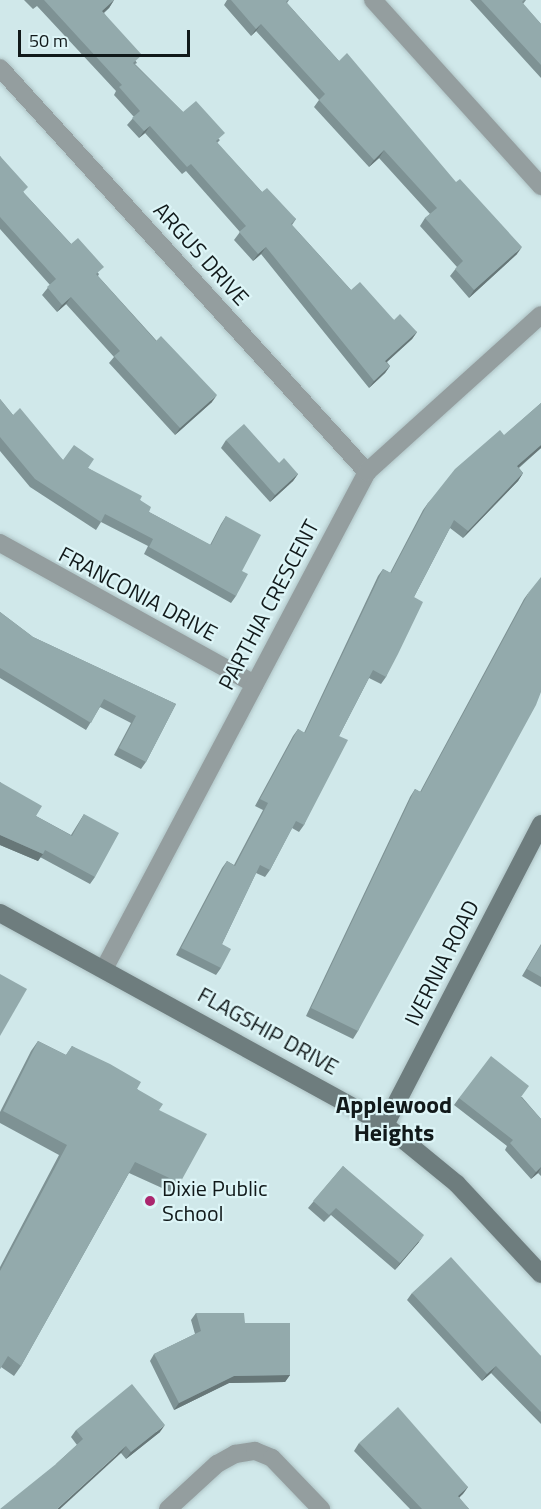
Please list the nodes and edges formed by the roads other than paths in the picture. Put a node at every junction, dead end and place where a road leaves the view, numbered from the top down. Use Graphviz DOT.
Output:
graph roads {
  1 [pos="373,0"];
  2 [pos="0,68"];
  3 [pos="541,186"];
  4 [pos="541,315"];
  5 [pos="367,472"];
  6 [pos="0,543"];
  7 [pos="254,684"];
  8 [pos="541,824"];
  9 [pos="536,848"];
  10 [pos="0,913"];
  11 [pos="104,969"];
  12 [pos="385,1125"];
  13 [pos="541,1274"];
  14 [pos="168,1509"];
  15 [pos="321,1509"];
  1 -- 3 [label="street"];
  2 -- 5 [label="street, ARGUS DRIVE"];
  4 -- 5 [label="street, PARTHIA CRESCENT"];
  5 -- 7 [label="street, PARTHIA CRESCENT"];
  6 -- 7 [label="street, FRANCONIA DRIVE"];
  7 -- 11 [label="street, PARTHIA CRESCENT"];
  8 -- 9 [label="street, IVERNIA ROAD"];
  9 -- 12 [label="street, IVERNIA ROAD"];
  10 -- 11 [label="street, FLAGSHIP DRIVE"];
  11 -- 12 [label="street, FLAGSHIP DRIVE"];
  12 -- 13 [label="street, FLAGSHIP DRIVE"];
  14 -- 15 [label="street"];
}
